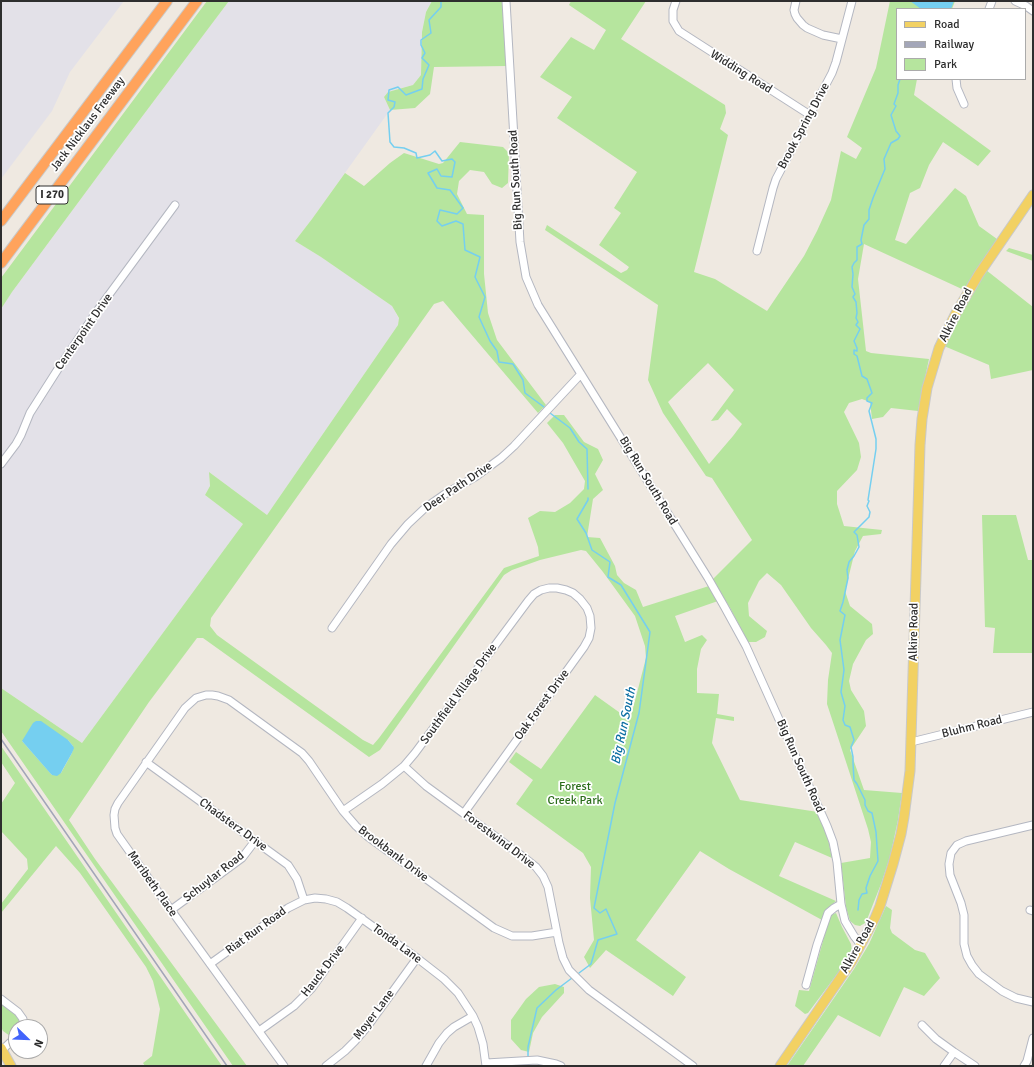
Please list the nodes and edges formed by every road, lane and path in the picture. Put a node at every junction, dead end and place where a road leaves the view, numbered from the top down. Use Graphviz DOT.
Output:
graph roads {
  1 [pos="167,1"];
  2 [pos="197,1"];
  3 [pos="506,1"];
  4 [pos="676,1"];
  5 [pos="796,1"];
  6 [pos="852,1"];
  7 [pos="1014,1"];
  8 [pos="1033,11"];
  9 [pos="842,39"];
  10 [pos="956,80"];
  11 [pos="964,104"];
  12 [pos="810,115"];
  13 [pos="1033,196"];
  14 [pos="175,205"];
  15 [pos="1,220"];
  16 [pos="757,251"];
  17 [pos="1,263"];
  18 [pos="581,374"];
  19 [pos="1,464"];
  20 [pos="573,594"];
  21 [pos="332,628"];
  22 [pos="196,698"];
  23 [pos="1033,712"];
  24 [pos="911,742"];
  25 [pos="146,762"];
  26 [pos="404,766"];
  27 [pos="343,811"];
  28 [pos="464,814"];
  29 [pos="1033,825"];
  30 [pos="255,841"];
  31 [pos="304,900"];
  32 [pos="841,904"];
  33 [pos="171,910"];
  34 [pos="362,918"];
  35 [pos="557,932"];
  36 [pos="861,945"];
  37 [pos="417,958"];
  38 [pos="210,964"];
  39 [pos="806,985"];
  40 [pos="1,999"];
  41 [pos="1033,1002"];
  42 [pos="473,1016"];
  43 [pos="23,1019"];
  44 [pos="922,1025"];
  45 [pos="259,1031"];
  46 [pos="1033,1038"];
  47 [pos="1,1050"];
  48 [pos="954,1052"];
  49 [pos="486,1065"];
  50 [pos="11,1066"];
  51 [pos="284,1066"];
  52 [pos="326,1066"];
  53 [pos="426,1066"];
  54 [pos="561,1066"];
  55 [pos="693,1066"];
  56 [pos="780,1066"];
  57 [pos="944,1066"];
  58 [pos="975,1066"];
  59 [pos="1024,1066"];
  1 -- 15 [label="highway, Jack Nicklaus Freeway / I 270"];
  2 -- 17 [label="highway, Jack Nicklaus Freeway / I 270"];
  3 -- 18 [label="street, Big Run South Road"];
  4 -- 12 [label="street, Widding Road"];
  5 -- 9 [label="street"];
  6 -- 9 [label="street, Brook Spring Drive"];
  7 -- 8 [label="street"];
  9 -- 12 [label="street, Brook Spring Drive"];
  10 -- 11 [label="street"];
  12 -- 16 [label="street, Brook Spring Drive"];
  13 -- 24 [label="main road, Alkire Road"];
  14 -- 19 [label="street, Centerpoint Drive"];
  18 -- 21 [label="street, Deer Path Drive"];
  18 -- 32 [label="street, Big Run South Road"];
  20 -- 26 [label="street, Southfield Village Drive"];
  20 -- 28 [label="street, Oak Forest Drive"];
  22 -- 25 [label="street, Maribeth Place"];
  22 -- 27 [label="street, Brookbank Drive"];
  23 -- 24 [label="street, Bluhm Road"];
  24 -- 36 [label="main road, Alkire Road"];
  25 -- 30 [label="street, Chadsterz Drive"];
  25 -- 33 [label="street, Maribeth Place"];
  26 -- 27 [label="street, Southfield Village Drive"];
  26 -- 28 [label="street, Forestwind Drive"];
  27 -- 35 [label="street, Brookbank Drive"];
  28 -- 35 [label="street, Forestwind Drive"];
  29 -- 41 [label="street"];
  30 -- 31 [label="street, Chadsterz Drive"];
  30 -- 33 [label="street, Schuylar Road"];
  31 -- 34 [label="street, Tonda Lane"];
  31 -- 38 [label="street, Riat Run Road"];
  32 -- 36 [label="street, Big Run South Road"];
  32 -- 39 [label="street"];
  33 -- 38 [label="street, Maribeth Place"];
  34 -- 37 [label="street, Tonda Lane"];
  34 -- 45 [label="street, Hauck Drive"];
  35 -- 55 [label="street, Forestwind Drive"];
  36 -- 56 [label="main road, Alkire Road"];
  37 -- 42 [label="street, Tonda Lane"];
  37 -- 52 [label="street, Moyer Lane"];
  38 -- 45 [label="street, Maribeth Place"];
  40 -- 43 [label="street"];
  42 -- 49 [label="street, Tonda Lane"];
  42 -- 53 [label="street"];
  44 -- 48 [label="street"];
  45 -- 51 [label="street, Maribeth Place"];
  46 -- 59 [label="street"];
  47 -- 50 [label="main road"];
  48 -- 57 [label="street"];
  48 -- 58 [label="street"];
  49 -- 54 [label="street"];
}
